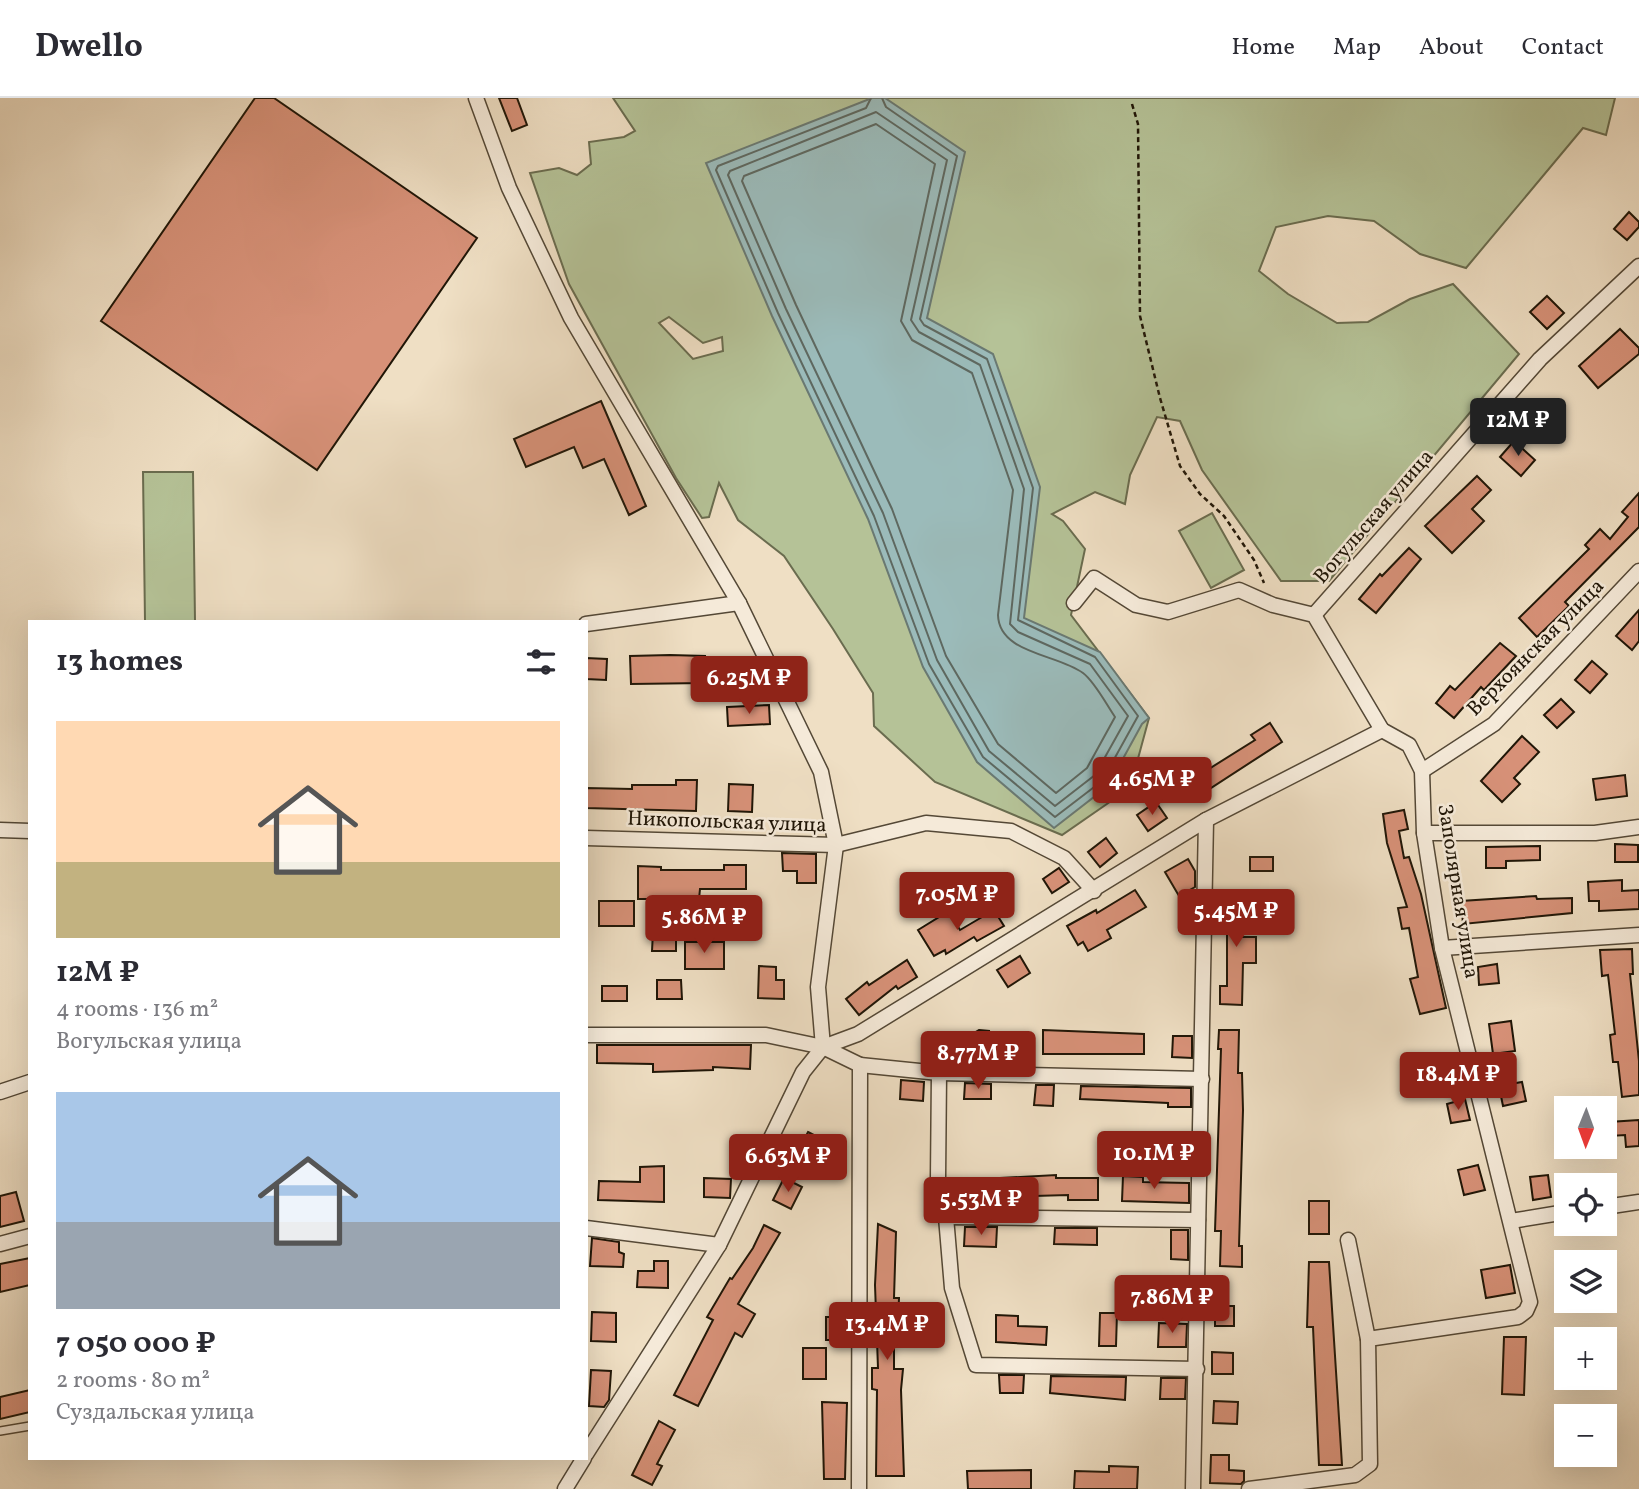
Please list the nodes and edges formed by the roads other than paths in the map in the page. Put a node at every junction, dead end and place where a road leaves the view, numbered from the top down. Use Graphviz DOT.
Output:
graph roads {
  1 [pos="476,98"];
  2 [pos="1639,266"];
  3 [pos="1639,571"];
  4 [pos="739,603"];
  5 [pos="1074,603"];
  6 [pos="1314,615"];
  7 [pos="588,624"];
  8 [pos="1382,730"];
  9 [pos="1422,771"];
  10 [pos="1206,820"];
  11 [pos="1639,827"];
  12 [pos="0,830"];
  13 [pos="28,831"];
  14 [pos="1424,833"];
  15 [pos="588,838"];
  16 [pos="836,845"];
  17 [pos="1094,891"];
  18 [pos="1639,935"];
  19 [pos="1443,948"];
  20 [pos="588,1035"];
  21 [pos="823,1047"];
  22 [pos="860,1065"];
  23 [pos="939,1073"];
  24 [pos="1202,1079"];
  25 [pos="28,1083"];
  26 [pos="0,1092"];
  27 [pos="1639,1202"];
  28 [pos="1617,1205"];
  29 [pos="1554,1214"];
  30 [pos="946,1217"];
  31 [pos="1198,1220"];
  32 [pos="1511,1221"];
  33 [pos="588,1228"];
  34 [pos="28,1237"];
  35 [pos="1349,1240"];
  36 [pos="0,1244"];
  37 [pos="719,1245"];
  38 [pos="1368,1339"];
  39 [pos="1197,1370"];
  40 [pos="28,1426"];
  41 [pos="0,1430"];
  42 [pos="588,1451"];
  43 [pos="570,1460"];
  44 [pos="582,1460"];
  45 [pos="573,1475"];
  46 [pos="565,1489"];
  47 [pos="859,1489"];
  48 [pos="1193,1489"];
  49 [pos="1250,1489"];
  1 -- 4 [label="street"];
  2 -- 6 [label="street, Вогульская улица"];
  3 -- 9 [label="street, Верхоянская улица"];
  4 -- 7 [label="street"];
  4 -- 16 [label="street"];
  5 -- 6 [label="street"];
  6 -- 8 [label="street"];
  8 -- 9 [label="street"];
  8 -- 10 [label="street"];
  9 -- 14 [label="street, Заполярная улица"];
  10 -- 17 [label="street"];
  10 -- 24 [label="street"];
  11 -- 14 [label="street"];
  12 -- 13 [label="street"];
  14 -- 19 [label="street, Заполярная улица"];
  15 -- 16 [label="street, Никопольская улица"];
  16 -- 17 [label="street, Никопольская улица"];
  16 -- 21 [label="street"];
  17 -- 21 [label="street"];
  18 -- 19 [label="street"];
  19 -- 32 [label="street, Заполярная улица"];
  20 -- 21 [label="street"];
  21 -- 22 [label="street"];
  21 -- 37 [label="street"];
  22 -- 23 [label="street"];
  22 -- 47 [label="street"];
  23 -- 24 [label="street"];
  23 -- 30 [label="street"];
  24 -- 31 [label="street"];
  25 -- 26 [label="street"];
  27 -- 28 [label="street"];
  29 -- 32 [label="street"];
  30 -- 31 [label="street"];
  30 -- 39 [label="street"];
  31 -- 39 [label="street"];
  32 -- 38 [label="street, Заполярная улица"];
  33 -- 37 [label="street"];
  34 -- 36 [label="street"];
  35 -- 38 [label="street"];
  37 -- 42 [label="street"];
  38 -- 49 [label="street"];
  39 -- 48 [label="street"];
  40 -- 41 [label="lane"];
  43 -- 45 [label="street"];
  44 -- 45 [label="street"];
  45 -- 46 [label="street"];
}
